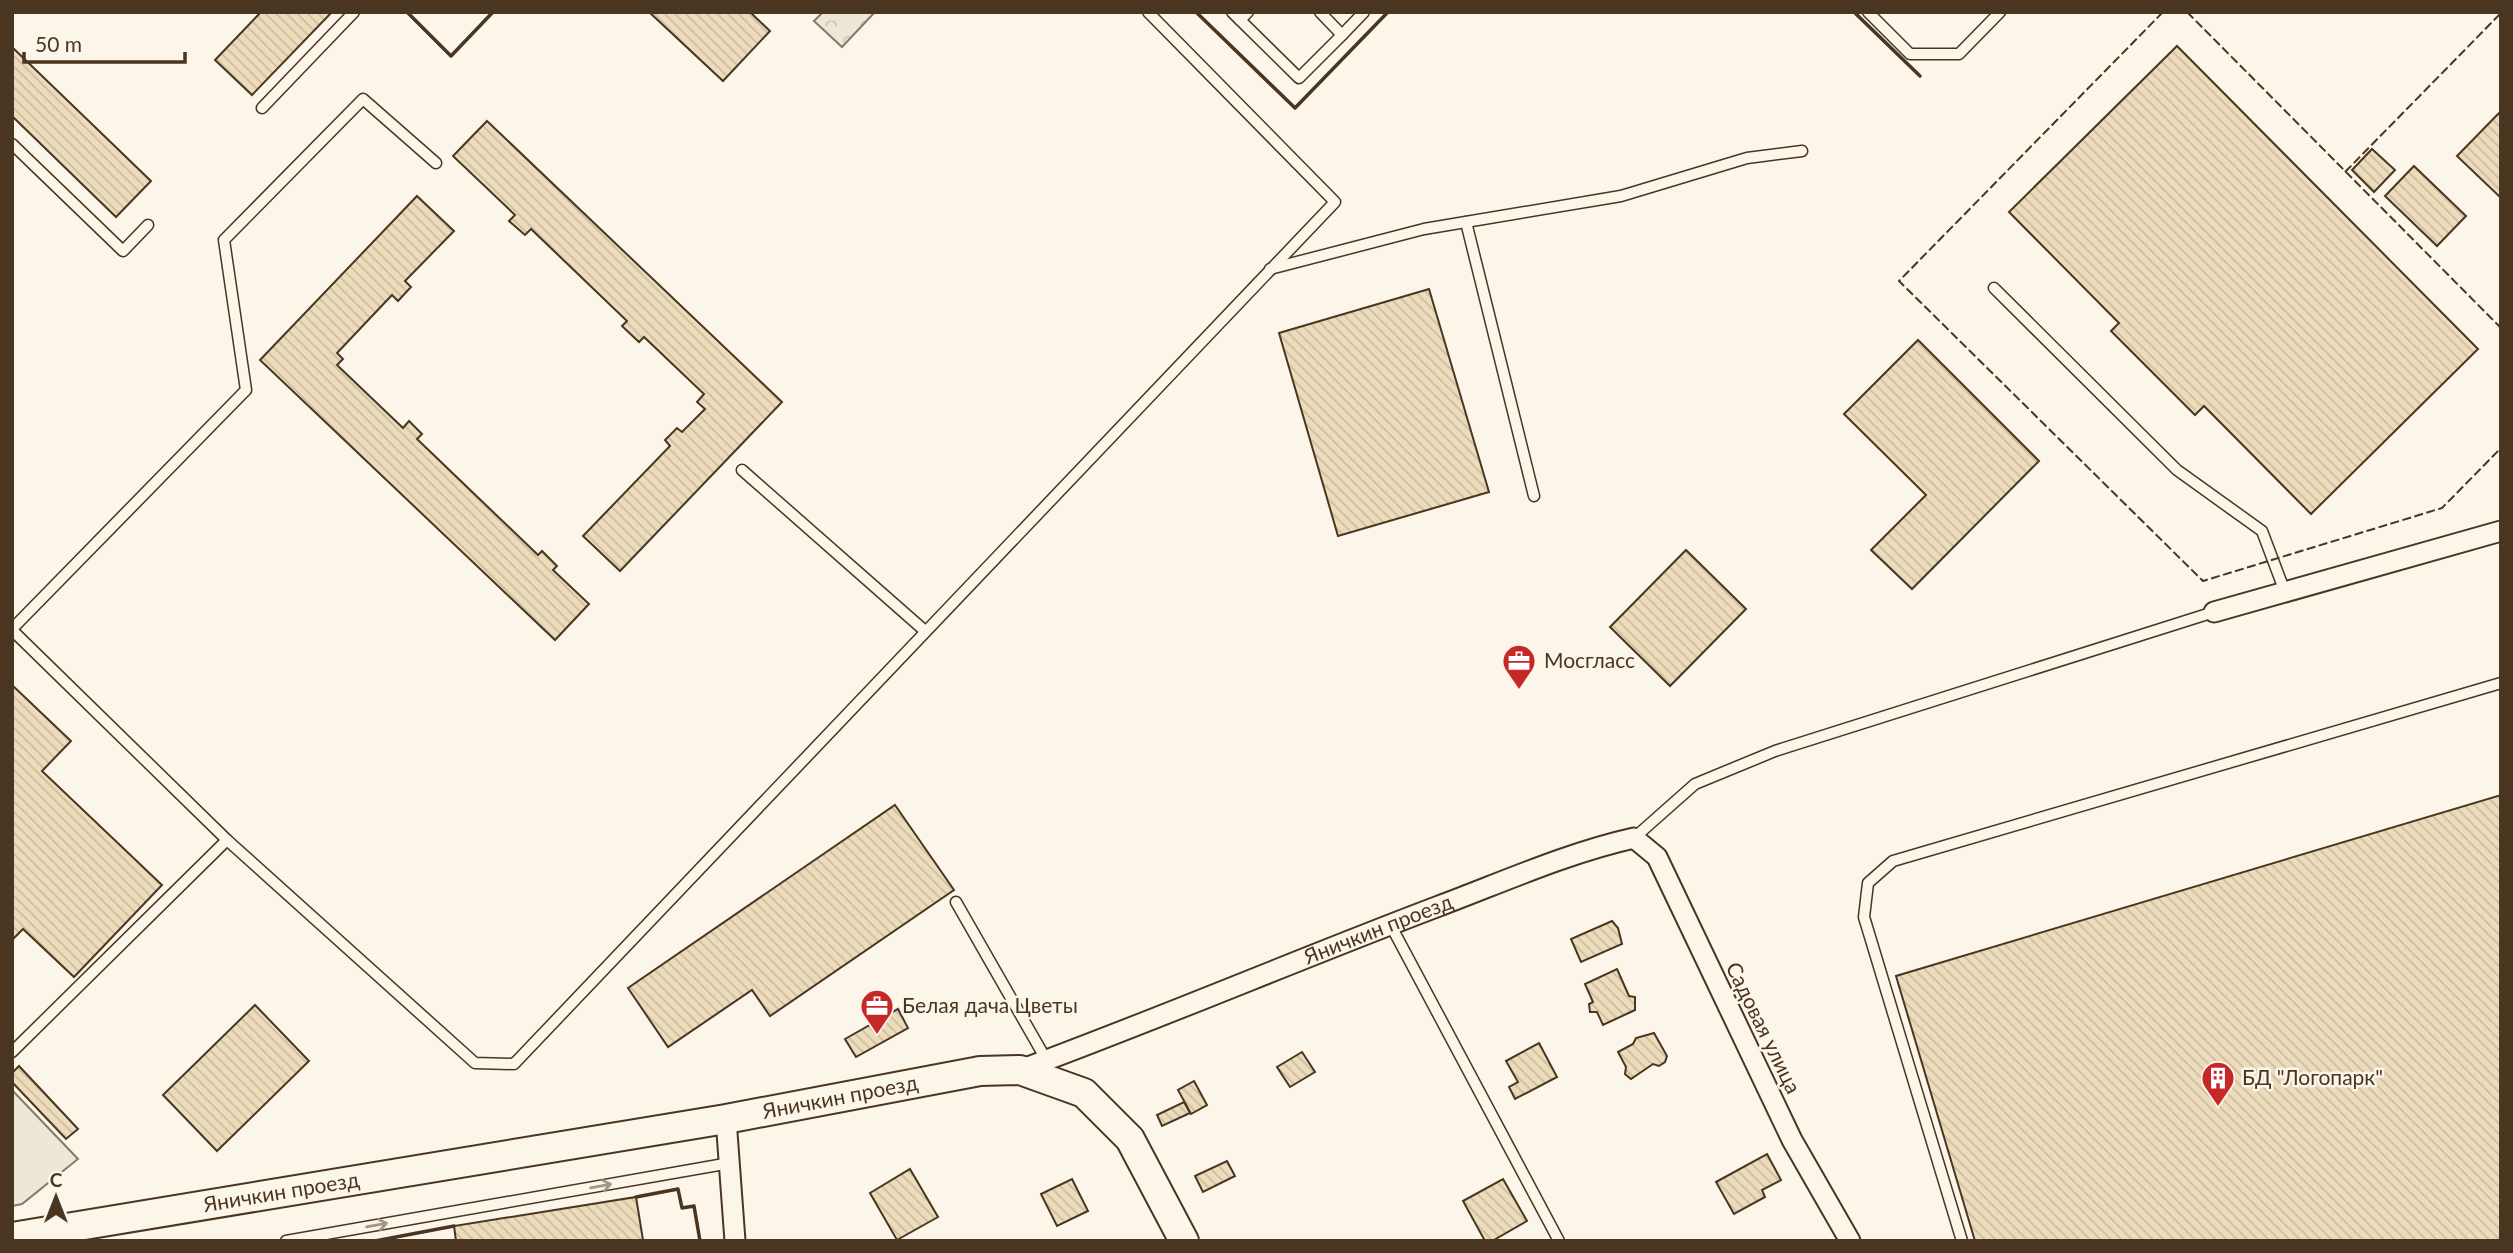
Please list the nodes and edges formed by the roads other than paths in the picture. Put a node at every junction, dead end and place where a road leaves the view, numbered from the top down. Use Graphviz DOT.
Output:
graph roads {
  1 [pos="354,12"];
  2 [pos="1148,12"];
  3 [pos="1232,12"];
  4 [pos="1320,12"];
  5 [pos="1364,12"];
  6 [pos="1868,12"];
  7 [pos="2000,12"];
  8 [pos="1244,16"];
  9 [pos="1342,35"];
  10 [pos="262,108"];
  11 [pos="12,144"];
  12 [pos="1802,151"];
  13 [pos="436,163"];
  14 [pos="1466,222"];
  15 [pos="148,225"];
  16 [pos="1270,270"];
  17 [pos="1994,288"];
  18 [pos="743,470"];
  19 [pos="1534,496"];
  20 [pos="2501,531"];
  21 [pos="2285,592"];
  22 [pos="2214,612"];
  23 [pos="12,629"];
  24 [pos="925,631"];
  25 [pos="2501,682"];
  26 [pos="1634,838"];
  27 [pos="227,840"];
  28 [pos="956,902"];
  29 [pos="1390,924"];
  30 [pos="12,1052"];
  31 [pos="1047,1061"];
  32 [pos="1020,1070"];
  33 [pos="726,1119"];
  34 [pos="730,1163"];
  35 [pos="12,1237"];
  36 [pos="286,1241"];
  37 [pos="735,1241"];
  38 [pos="1184,1241"];
  39 [pos="1559,1241"];
  40 [pos="1850,1241"];
  41 [pos="1962,1241"];
  1 -- 10 [label="lane"];
  2 -- 16 [label="lane"];
  3 -- 8 [label="lane"];
  4 -- 9 [label="lane"];
  5 -- 9 [label="lane"];
  6 -- 7 [label="lane"];
  8 -- 9 [label="lane"];
  11 -- 15 [label="lane"];
  12 -- 14 [label="lane"];
  13 -- 23 [label="lane"];
  14 -- 16 [label="lane"];
  14 -- 19 [label="lane"];
  16 -- 24 [label="lane"];
  17 -- 21 [label="lane"];
  18 -- 24 [label="lane"];
  20 -- 21 [label="street"];
  21 -- 22 [label="street"];
  22 -- 26 [label="lane"];
  23 -- 27 [label="lane"];
  24 -- 27 [label="lane"];
  25 -- 41 [label="lane"];
  26 -- 29 [label="street, Яничкин проезд"];
  26 -- 40 [label="street, Садовая улица"];
  27 -- 30 [label="lane"];
  28 -- 31 [label="lane"];
  29 -- 31 [label="street, Яничкин проезд"];
  29 -- 39 [label="lane"];
  31 -- 32 [label="street, Яничкин проезд"];
  32 -- 33 [label="street, Яничкин проезд"];
  32 -- 38 [label="street"];
  33 -- 34 [label="street"];
  33 -- 35 [label="street, Яничкин проезд"];
  36 -- 34 [label="lane, one-way"];
  34 -- 37 [label="street"];
}
